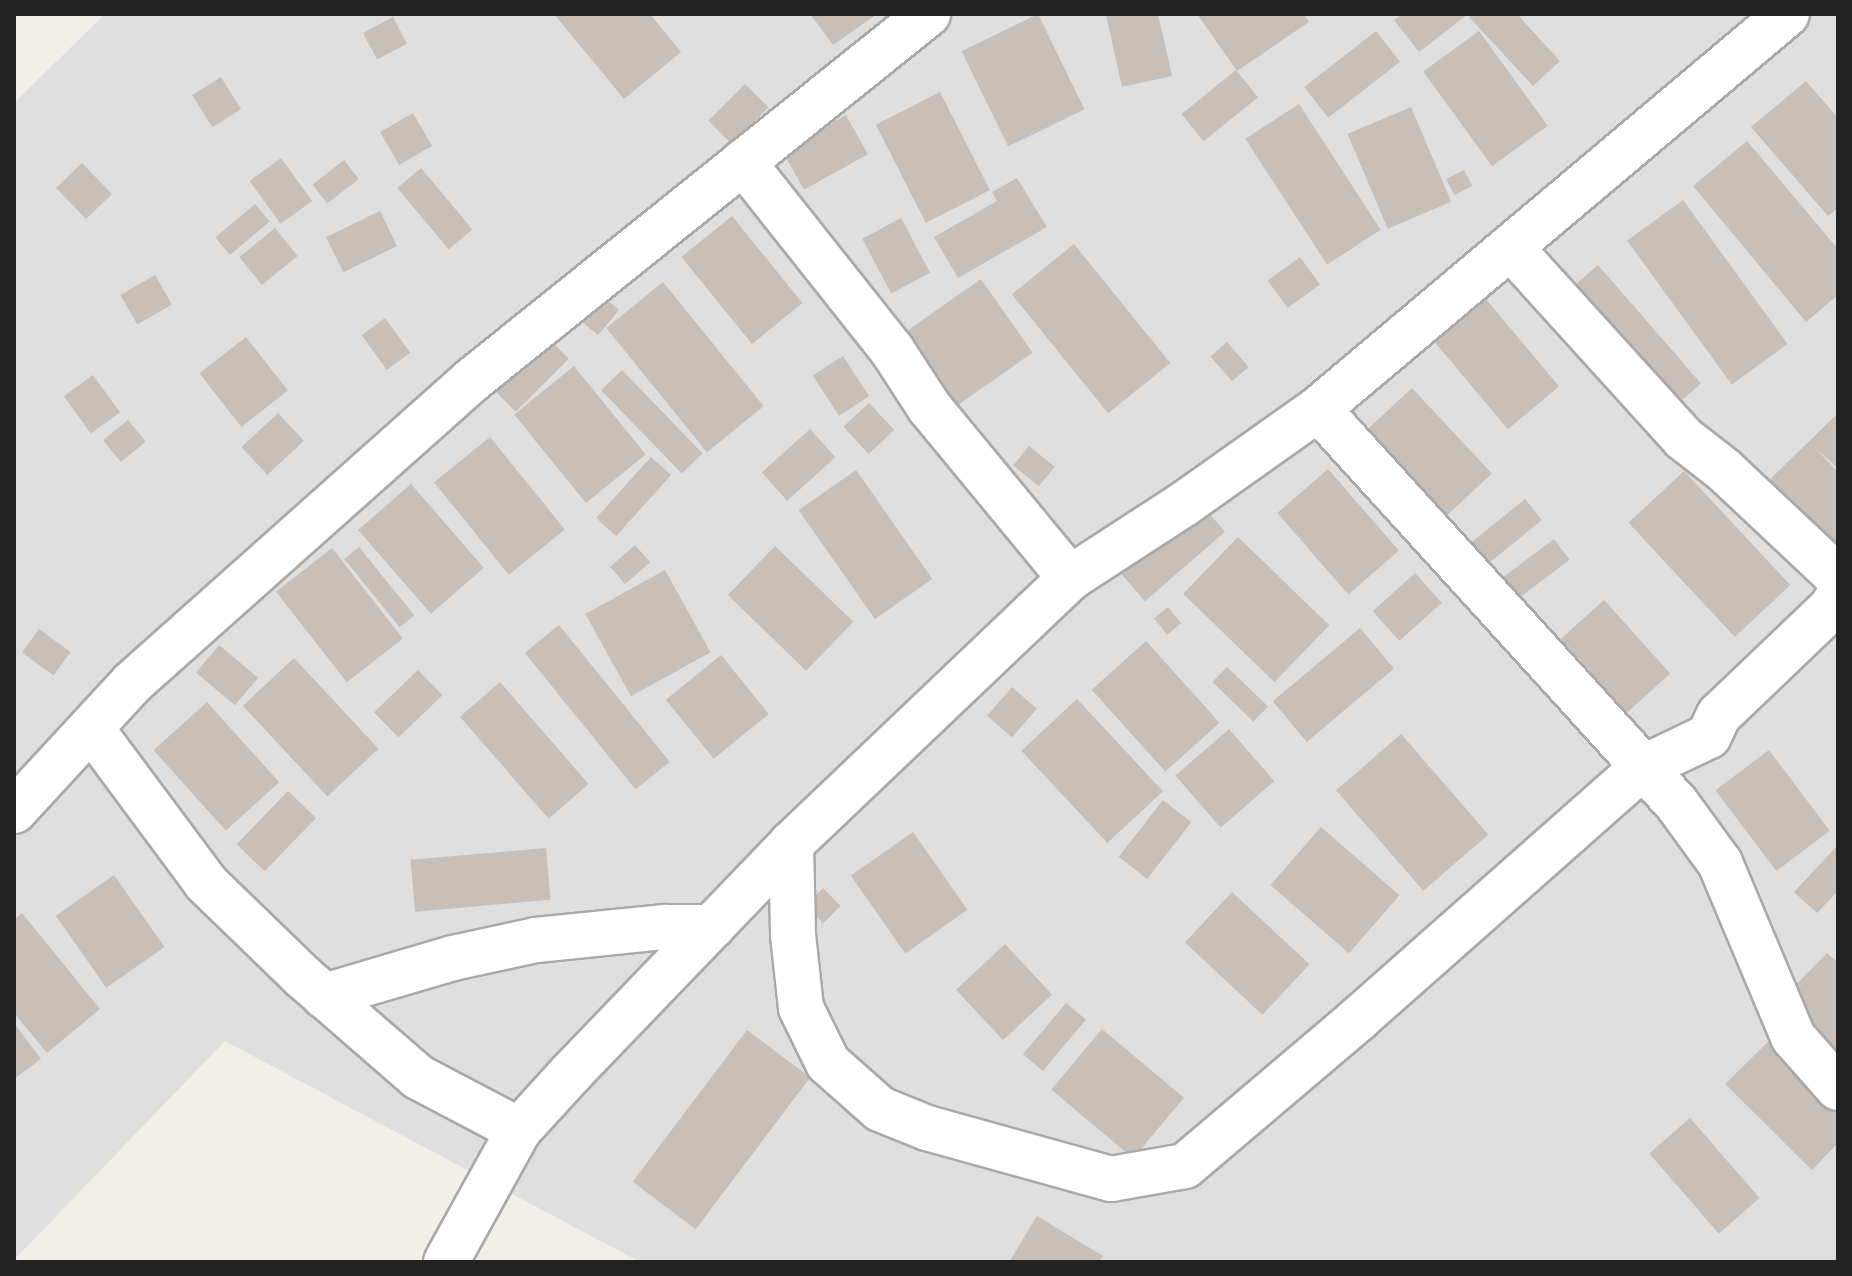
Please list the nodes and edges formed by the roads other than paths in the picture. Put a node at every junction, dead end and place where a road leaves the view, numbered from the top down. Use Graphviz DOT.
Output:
graph roads {
  1 [pos="928,14"];
  2 [pos="1787,14"];
  3 [pos="743,162"];
  4 [pos="1511,248"];
  5 [pos="1318,409"];
  6 [pos="1070,578"];
  7 [pos="1838,581"];
  8 [pos="1838,597"];
  9 [pos="91,728"];
  10 [pos="1642,768"];
  11 [pos="14,811"];
  12 [pos="791,844"];
  13 [pos="712,927"];
  14 [pos="324,996"];
  15 [pos="1838,1088"];
  16 [pos="519,1130"];
  17 [pos="446,1262"];
  1 -- 3 [label="street"];
  2 -- 4 [label="street"];
  3 -- 6 [label="street"];
  3 -- 9 [label="street"];
  4 -- 5 [label="street"];
  4 -- 7 [label="street"];
  5 -- 6 [label="street"];
  5 -- 10 [label="street"];
  6 -- 12 [label="street"];
  8 -- 10 [label="street"];
  9 -- 11 [label="street"];
  9 -- 14 [label="street"];
  10 -- 12 [label="street"];
  10 -- 15 [label="street"];
  12 -- 13 [label="street"];
  13 -- 14 [label="street"];
  13 -- 16 [label="street"];
  14 -- 16 [label="street"];
  16 -- 17 [label="street"];
}
